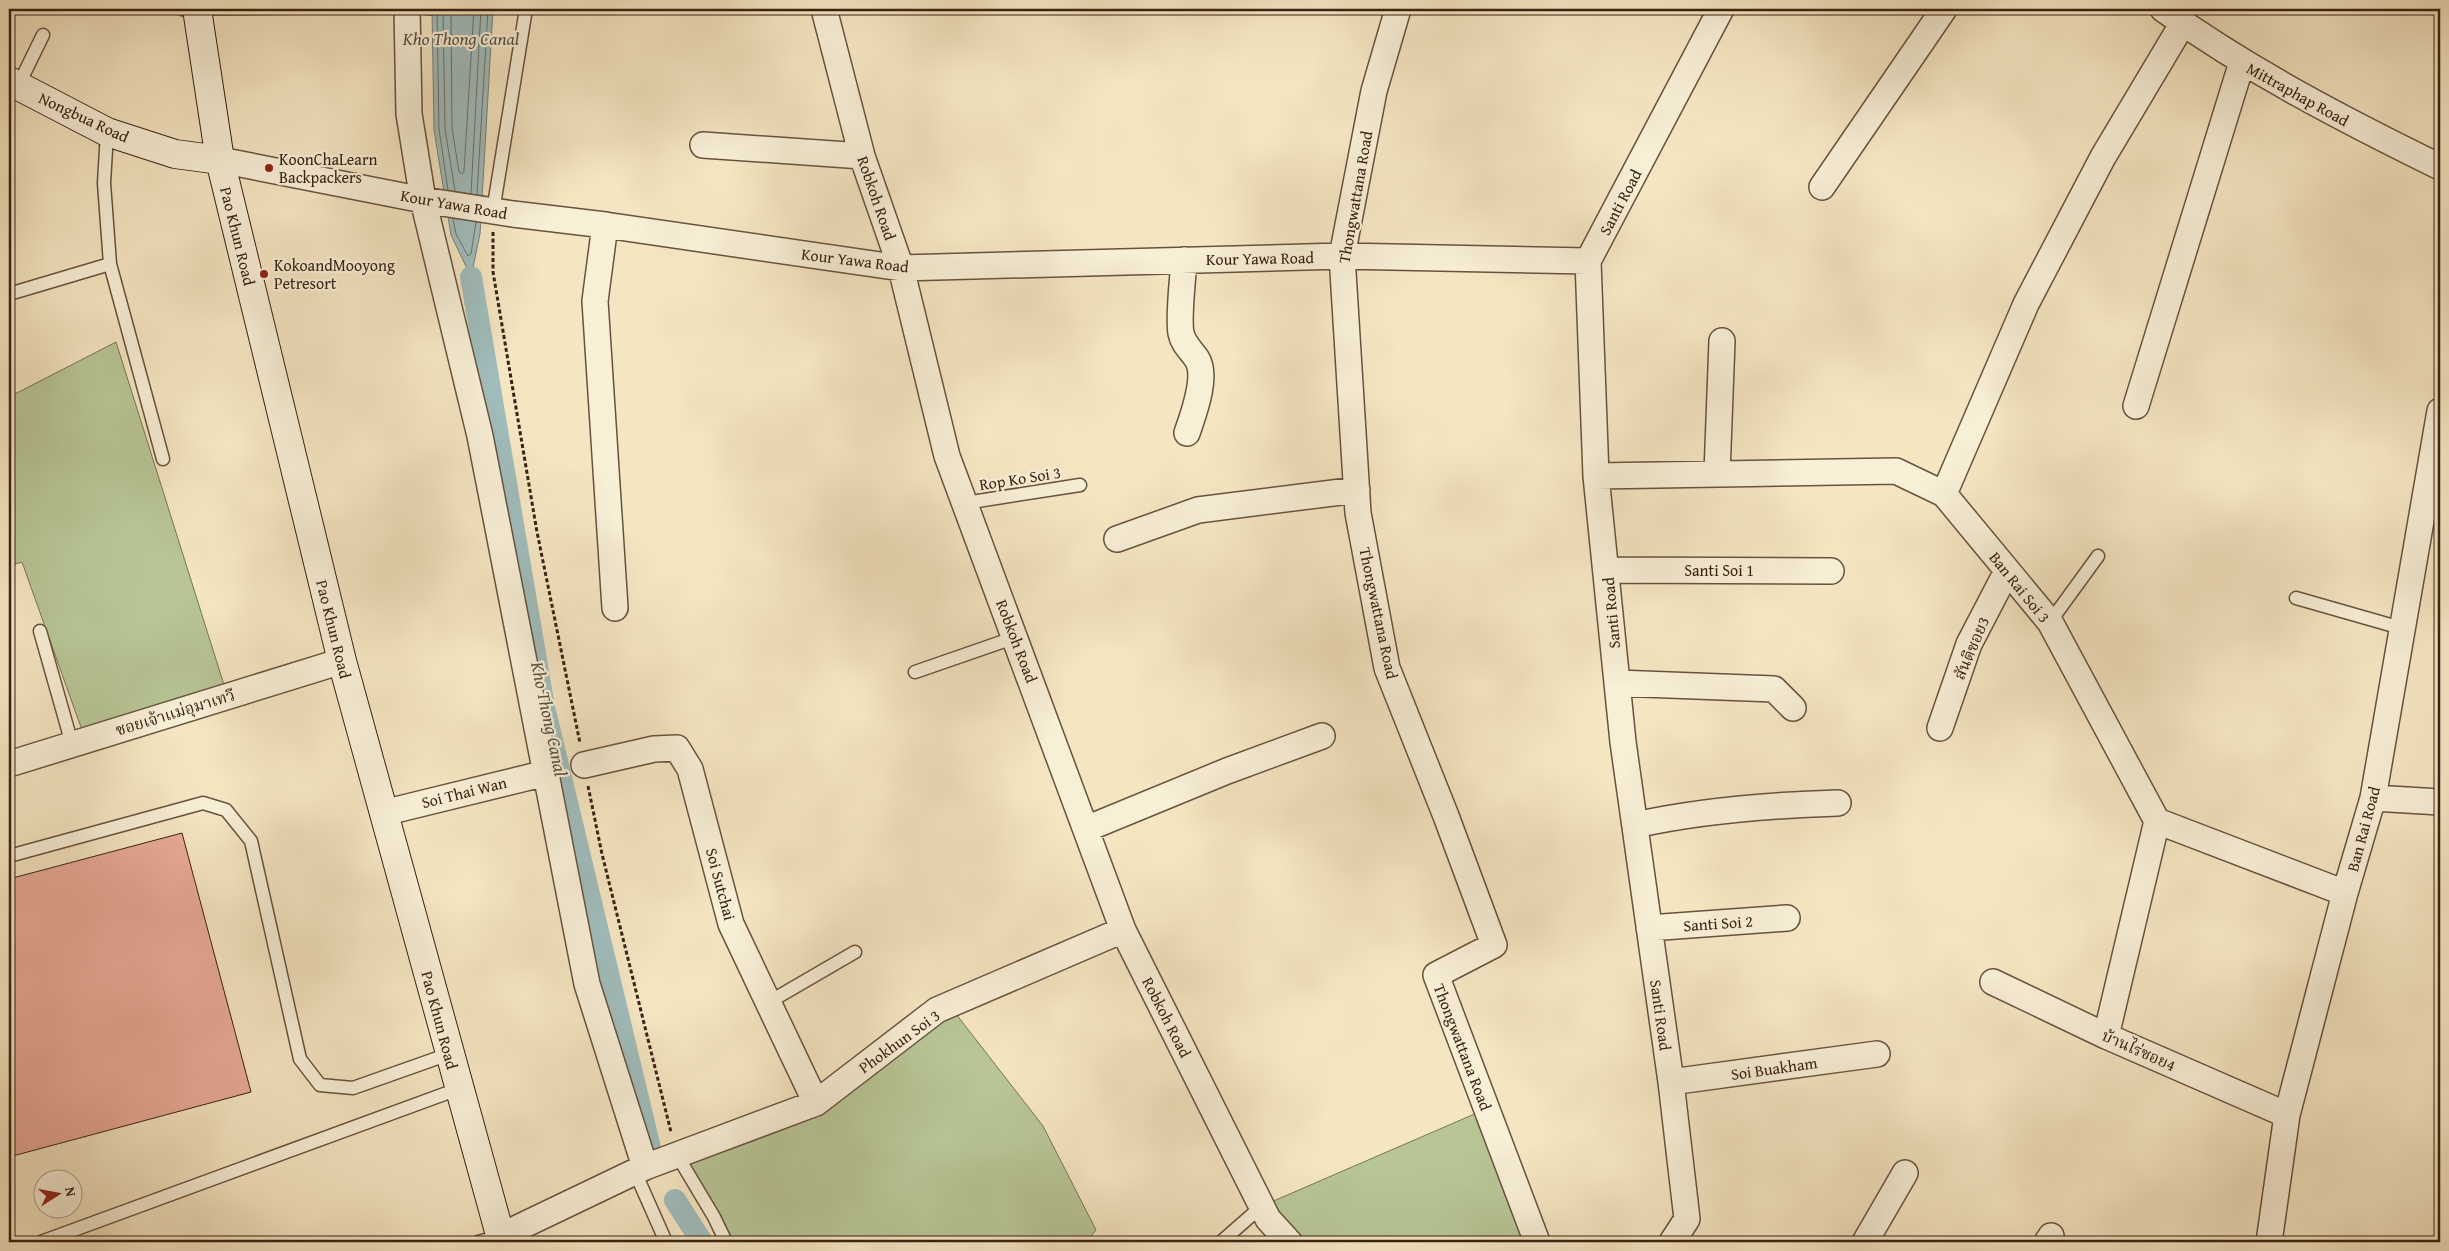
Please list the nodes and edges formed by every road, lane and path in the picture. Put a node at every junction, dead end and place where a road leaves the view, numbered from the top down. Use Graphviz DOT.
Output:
graph roads {
  1 [pos="407,9"];
  2 [pos="526,9"];
  3 [pos="824,9"];
  4 [pos="1398,9"];
  5 [pos="1721,9"];
  6 [pos="1944,9"];
  7 [pos="2163,9"];
  8 [pos="199,19"];
  9 [pos="2183,23"];
  10 [pos="43,35"];
  11 [pos="2242,62"];
  12 [pos="13,83"];
  13 [pos="107,132"];
  14 [pos="703,145"];
  15 [pos="862,156"];
  16 [pos="220,160"];
  17 [pos="2440,167"];
  18 [pos="1822,187"];
  19 [pos="424,200"];
  20 [pos="493,211"];
  21 [pos="605,225"];
  22 [pos="1342,256"];
  23 [pos="1184,260"];
  24 [pos="1588,261"];
  25 [pos="110,264"];
  26 [pos="901,268"];
  27 [pos="9,294"];
  28 [pos="1722,341"];
  29 [pos="2136,406"];
  30 [pos="2440,411"];
  31 [pos="1187,433"];
  32 [pos="163,458"];
  33 [pos="1717,472"];
  34 [pos="1596,476"];
  35 [pos="1080,485"];
  36 [pos="1357,490"];
  37 [pos="1944,494"];
  38 [pos="965,503"];
  39 [pos="1117,539"];
  40 [pos="2098,556"];
  41 [pos="1607,570"];
  42 [pos="1831,571"];
  43 [pos="2008,571"];
  44 [pos="2296,598"];
  45 [pos="615,608"];
  46 [pos="2050,622"];
  47 [pos="2401,628"];
  48 [pos="40,630"];
  49 [pos="1016,638"];
  50 [pos="342,661"];
  51 [pos="915,672"];
  52 [pos="1617,683"];
  53 [pos="1794,708"];
  54 [pos="1940,728"];
  55 [pos="1322,736"];
  56 [pos="72,744"];
  57 [pos="9,764"];
  58 [pos="584,766"];
  59 [pos="546,772"];
  60 [pos="2373,798"];
  61 [pos="2440,802"];
  62 [pos="1838,803"];
  63 [pos="383,813"];
  64 [pos="2157,821"];
  65 [pos="1635,825"];
  66 [pos="1086,829"];
  67 [pos="9,856"];
  68 [pos="2345,893"];
  69 [pos="1787,918"];
  70 [pos="1649,928"];
  71 [pos="1124,930"];
  72 [pos="855,952"];
  73 [pos="1993,982"];
  74 [pos="769,1002"];
  75 [pos="2106,1036"];
  76 [pos="449,1054"];
  77 [pos="1878,1054"];
  78 [pos="1671,1082"];
  79 [pos="458,1089"];
  80 [pos="816,1103"];
  81 [pos="2287,1116"];
  82 [pos="677,1155"];
  83 [pos="640,1170"];
  84 [pos="1905,1173"];
  85 [pos="1262,1206"];
  86 [pos="494,1240"];
  87 [pos="41,1242"];
  88 [pos="666,1242"];
  89 [pos="726,1242"];
  90 [pos="1221,1242"];
  91 [pos="1289,1242"];
  92 [pos="1537,1242"];
  93 [pos="1672,1242"];
  94 [pos="1865,1242"];
  95 [pos="2269,1242"];
  1 -- 19 [label="street"];
  2 -- 20 [label="lane"];
  3 -- 15 [label="street, Robkoh Road"];
  4 -- 22 [label="street, Thongwattana Road"];
  5 -- 24 [label="street, Santi Road"];
  6 -- 18 [label="street"];
  7 -- 9 [label="street, Mittraphap Road"];
  8 -- 16 [label="main road, Pao Khun Road"];
  9 -- 11 [label="street, Mittraphap Road"];
  9 -- 37 [label="street"];
  10 -- 12 [label="lane"];
  11 -- 17 [label="street, Mittraphap Road"];
  11 -- 29 [label="street"];
  12 -- 13 [label="main road, Nongbua Road"];
  13 -- 16 [label="main road, Nongbua Road"];
  13 -- 25 [label="lane"];
  14 -- 15 [label="street"];
  15 -- 26 [label="street, Robkoh Road"];
  16 -- 19 [label="street, Kour Yawa Road"];
  16 -- 50 [label="main road, Pao Khun Road"];
  19 -- 20 [label="street, Kour Yawa Road"];
  19 -- 59 [label="street"];
  20 -- 21 [label="street, Kour Yawa Road"];
  20 -- 58 [label="path"];
  21 -- 26 [label="street, Kour Yawa Road"];
  21 -- 45 [label="street"];
  22 -- 23 [label="street, Kour Yawa Road"];
  22 -- 24 [label="street, Kour Yawa Road"];
  22 -- 36 [label="street, Thongwattana Road"];
  23 -- 26 [label="street, Kour Yawa Road"];
  23 -- 31 [label="street"];
  24 -- 34 [label="street, Santi Road"];
  25 -- 27 [label="lane"];
  25 -- 32 [label="lane"];
  26 -- 38 [label="street, Robkoh Road"];
  28 -- 33 [label="street"];
  30 -- 47 [label="street, Ban Rai Road"];
  33 -- 34 [label="street, Ban Rai Soi 3"];
  33 -- 37 [label="street, Ban Rai Soi 3"];
  34 -- 41 [label="street, Santi Road"];
  35 -- 38 [label="lane, Rop Ko Soi 3"];
  36 -- 39 [label="street"];
  36 -- 92 [label="street, Thongwattana Road"];
  37 -- 43 [label="street, Ban Rai Soi 3"];
  38 -- 49 [label="street, Robkoh Road"];
  40 -- 46 [label="lane"];
  41 -- 42 [label="street, Santi Soi 1"];
  41 -- 52 [label="street, Santi Road"];
  43 -- 46 [label="street, Ban Rai Soi 3"];
  43 -- 54 [label="street, สันติซอย3"];
  44 -- 47 [label="lane"];
  46 -- 64 [label="street, Ban Rai Soi 3"];
  47 -- 60 [label="street, Ban Rai Road"];
  48 -- 56 [label="lane"];
  49 -- 51 [label="lane"];
  49 -- 66 [label="street, Robkoh Road"];
  50 -- 56 [label="street, ซอยเจ้าแม่อุมาเทวี"];
  50 -- 63 [label="main road, Pao Khun Road"];
  52 -- 53 [label="street"];
  52 -- 65 [label="street, Santi Road"];
  55 -- 66 [label="street"];
  56 -- 57 [label="street, ซอยเจ้าแม่อุมาเทวี"];
  58 -- 74 [label="street, Soi Sutchai"];
  58 -- 82 [label="path"];
  59 -- 63 [label="street, Soi Thai Wan"];
  59 -- 83 [label="street"];
  60 -- 61 [label="street"];
  60 -- 68 [label="street, Ban Rai Road"];
  62 -- 65 [label="street"];
  63 -- 76 [label="main road, Pao Khun Road"];
  64 -- 68 [label="street"];
  64 -- 75 [label="street"];
  65 -- 70 [label="street, Santi Road"];
  66 -- 71 [label="street, Robkoh Road"];
  67 -- 76 [label="lane"];
  68 -- 81 [label="street, Ban Rai Road"];
  69 -- 70 [label="street, Santi Soi 2"];
  70 -- 78 [label="street, Santi Road"];
  71 -- 80 [label="street, Phokhun Soi 3"];
  71 -- 85 [label="street, Robkoh Road"];
  72 -- 74 [label="lane"];
  73 -- 75 [label="street, บ้านไร่ซอย4"];
  74 -- 80 [label="street, Soi Sutchai"];
  75 -- 81 [label="street, บ้านไร่ซอย4"];
  76 -- 79 [label="main road, Pao Khun Road"];
  77 -- 78 [label="street, Soi Buakham"];
  78 -- 93 [label="street, Santi Road"];
  79 -- 86 [label="main road, Pao Khun Road"];
  79 -- 87 [label="lane"];
  80 -- 82 [label="street, Phokhun Soi 3"];
  81 -- 95 [label="street, Ban Rai Road"];
  82 -- 83 [label="street, Phokhun Soi 3"];
  82 -- 89 [label="lane"];
  83 -- 86 [label="street"];
  83 -- 88 [label="lane"];
  84 -- 94 [label="street"];
  85 -- 90 [label="lane"];
  85 -- 91 [label="street, Robkoh Road"];
}
